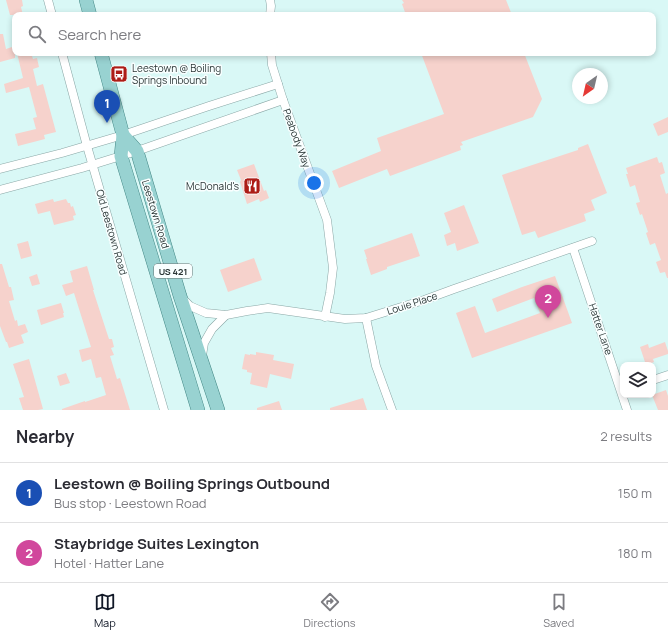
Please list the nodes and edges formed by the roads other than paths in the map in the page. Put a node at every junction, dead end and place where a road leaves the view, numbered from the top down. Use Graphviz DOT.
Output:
graph roads {
  1 [pos="48,0"];
  2 [pos="86,0"];
  3 [pos="270,0"];
  4 [pos="51,12"];
  5 [pos="89,12"];
  6 [pos="270,12"];
  7 [pos="63,56"];
  8 [pos="102,56"];
  9 [pos="271,56"];
  10 [pos="278,84"];
  11 [pos="283,100"];
  12 [pos="123,135"];
  13 [pos="86,146"];
  14 [pos="137,151"];
  15 [pos="121,156"];
  16 [pos="92,165"];
  17 [pos="0,169"];
  18 [pos="0,190"];
  19 [pos="592,241"];
  20 [pos="573,248"];
  21 [pos="180,296"];
  22 [pos="226,315"];
  23 [pos="325,316"];
  24 [pos="366,318"];
  25 [pos="202,359"];
  26 [pos="668,375"];
  27 [pos="656,379"];
  28 [pos="620,384"];
  29 [pos="624,398"];
  30 [pos="164,410"];
  31 [pos="198,410"];
  32 [pos="218,410"];
  33 [pos="392,410"];
  34 [pos="627,410"];
  1 -- 4 [label="street"];
  2 -- 5 [label="main road"];
  3 -- 6 [label="street"];
  7 -- 13 [label="street, Old Leestown Road"];
  8 -- 12 [label="main road, Leestown Road / US 421"];
  9 -- 10 [label="street, Peabody Way"];
  10 -- 11 [label="street, Peabody Way"];
  10 -- 12 [label="street"];
  11 -- 14 [label="street"];
  11 -- 23 [label="street, Peabody Way"];
  12 -- 13 [label="street"];
  12 -- 14 [label="main road, Leestown Road / US 421"];
  12 -- 15 [label="main road, Leestown Road / US 421"];
  13 -- 16 [label="street, Old Leestown Road"];
  13 -- 17 [label="street"];
  14 -- 15 [label="street"];
  14 -- 21 [label="main road, Leestown Road / US 421"];
  15 -- 16 [label="street"];
  15 -- 31 [label="main road, Leestown Road / US 421"];
  16 -- 18 [label="street"];
  16 -- 30 [label="street, Old Leestown Road"];
  19 -- 20 [label="street, Louie Place"];
  20 -- 24 [label="street, Louie Place"];
  20 -- 28 [label="street, Hatter Lane"];
  21 -- 22 [label="street, Louie Place"];
  21 -- 25 [label="main road, Leestown Road / US 421"];
  22 -- 23 [label="street, Louie Place"];
  22 -- 25 [label="street"];
  23 -- 24 [label="street, Louie Place"];
  24 -- 33 [label="street"];
  25 -- 32 [label="main road, Leestown Road / US 421"];
  26 -- 27 [label="street"];
  29 -- 34 [label="street, Hatter Lane"];
}
